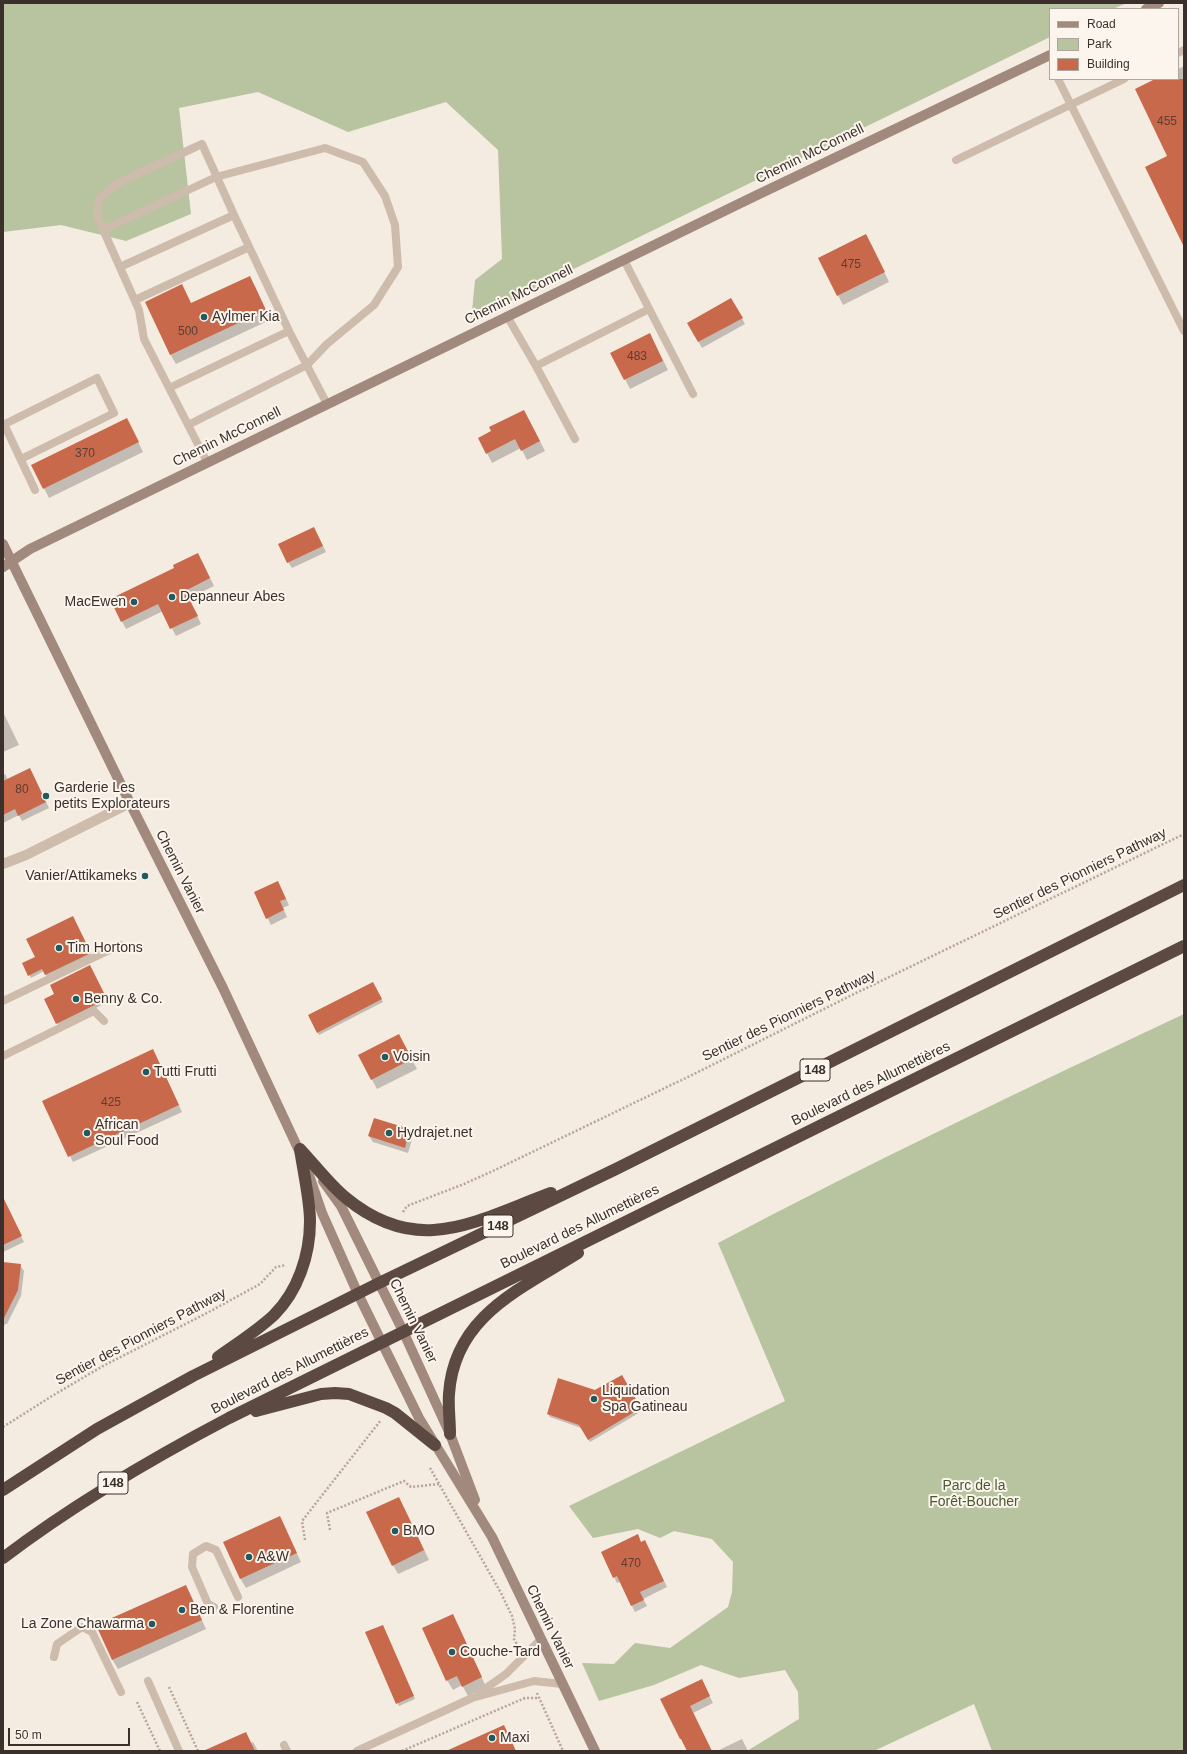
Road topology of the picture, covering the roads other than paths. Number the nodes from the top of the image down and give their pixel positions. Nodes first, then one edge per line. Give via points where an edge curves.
1 (1159, 3) edge
2 (1148, 8) edge
3 (1049, 58) edge
4 (1058, 80) edge
5 (1122, 80) edge
6 (1071, 105) junction
7 (956, 160) dead end
8 (216, 177) junction
9 (234, 215) junction
10 (103, 230) junction
11 (249, 247) junction
12 (624, 260) junction
13 (120, 267) junction
14 (135, 300) junction
15 (649, 309) junction
16 (507, 316) junction
17 (289, 331) junction
18 (1184, 332) edge
19 (307, 365) junction
20 (536, 366) junction
21 (169, 388) junction
22 (693, 394) dead end
23 (327, 404) junction
24 (3, 424) edge
25 (188, 425) junction
26 (575, 439) dead end
27 (21, 459) junction
28 (207, 462) junction
29 (35, 490) dead end
30 (3, 544) edge
31 (12, 562) junction
32 (3, 567) edge
33 (130, 803) junction
34 (3, 864) edge
35 (1184, 885) edge
36 (120, 945) dead end
37 (1184, 946) edge
38 (3, 1001) edge
39 (104, 1021) dead end
40 (3, 1056) edge
41 (300, 1149) junction
42 (616, 1169) junction
43 (634, 1218) junction
44 (379, 1283) junction
45 (358, 1294) junction
46 (403, 1332) junction
47 (382, 1342) junction
48 (193, 1376) junction
49 (229, 1418) junction
50 (450, 1434) junction
51 (435, 1445) junction
52 (3, 1490) edge
53 (481, 1516) junction
54 (3, 1558) edge
55 (238, 1597) dead end
56 (214, 1607) dead end
57 (541, 1639) junction
58 (54, 1657) dead end
59 (148, 1681) dead end
60 (562, 1684) junction
61 (121, 1692) dead end
62 (472, 1698) junction
63 (179, 1751) edge
64 (357, 1751) edge
65 (595, 1751) edge

1 - 2 main road
3 - 12 main road, Chemin McConnell
4 - 6 lane
5 - 6 lane
6 - 7 lane
6 - 18 lane
8 - 9 lane
8 - 10 lane
8 - 10 lane via 202,144 116,184 99,199 96,216
8 - 19 lane via 325,148 363,162 386,196 395,225 398,266 374,305 327,344
9 - 11 lane
9 - 13 lane
10 - 13 lane
11 - 14 lane
11 - 17 lane
12 - 15 lane
12 - 16 main road, Chemin McConnell
13 - 14 lane
14 - 21 lane via 144,339
15 - 20 lane
15 - 22 lane
16 - 20 lane
16 - 23 main road, Chemin McConnell
17 - 19 lane
17 - 21 lane
19 - 23 lane
19 - 25 lane
20 - 26 lane
21 - 25 lane
23 - 28 main road, Chemin McConnell
24 - 27 lane
24 - 27 lane via 97,378 114,412
25 - 28 lane
27 - 29 lane
28 - 31 main road, Chemin McConnell via 30,548
30 - 31 main road, Chemin Vanier
31 - 32 main road, Chemin McConnell
31 - 33 main road, Chemin Vanier
33 - 34 street
33 - 41 main road, Chemin Vanier
35 - 42 highway, 148
36 - 38 lane
37 - 43 highway, Boulevard des Allumettières / 148
39 - 40 lane via 94,1011
41 - 42 highway via 345,1197 364,1211 397,1226 423,1231 462,1225
41 - 44 main road, Chemin Vanier via 340,1206
41 - 45 main road, Chemin Vanier via 322,1213
41 - 48 highway via 310,1231 308,1250 293,1291 273,1316
42 - 44 highway, 148
43 - 46 highway, Boulevard des Allumettières / 148
43 - 50 highway via 515,1292 478,1322 466,1338 453,1373 449,1394
44 - 45 highway, 148
44 - 46 main road, Chemin Vanier
45 - 47 main road, Chemin Vanier
45 - 48 highway, 148
46 - 47 highway, Boulevard des Allumettières / 148
46 - 50 main road, Chemin Vanier
47 - 49 highway, Boulevard des Allumettières / 148
47 - 51 main road, Chemin Vanier
48 - 52 highway, 148 via 96,1429
49 - 51 highway via 321,1394 349,1394 395,1413
49 - 54 highway, Boulevard des Allumettières / 148 via 108,1486 30,1537
50 - 53 main road, Chemin Vanier
51 - 53 main road, Chemin Vanier
53 - 57 main road, Chemin Vanier
55 - 56 lane via 216,1550 206,1546 193,1554 192,1567 208,1604
57 - 60 main road, Chemin Vanier
57 - 62 lane via 506,1674
58 - 61 lane via 57,1644 82,1627 92,1632
59 - 63 lane
60 - 62 lane via 534,1681
60 - 65 main road, Chemin Vanier
62 - 64 lane

